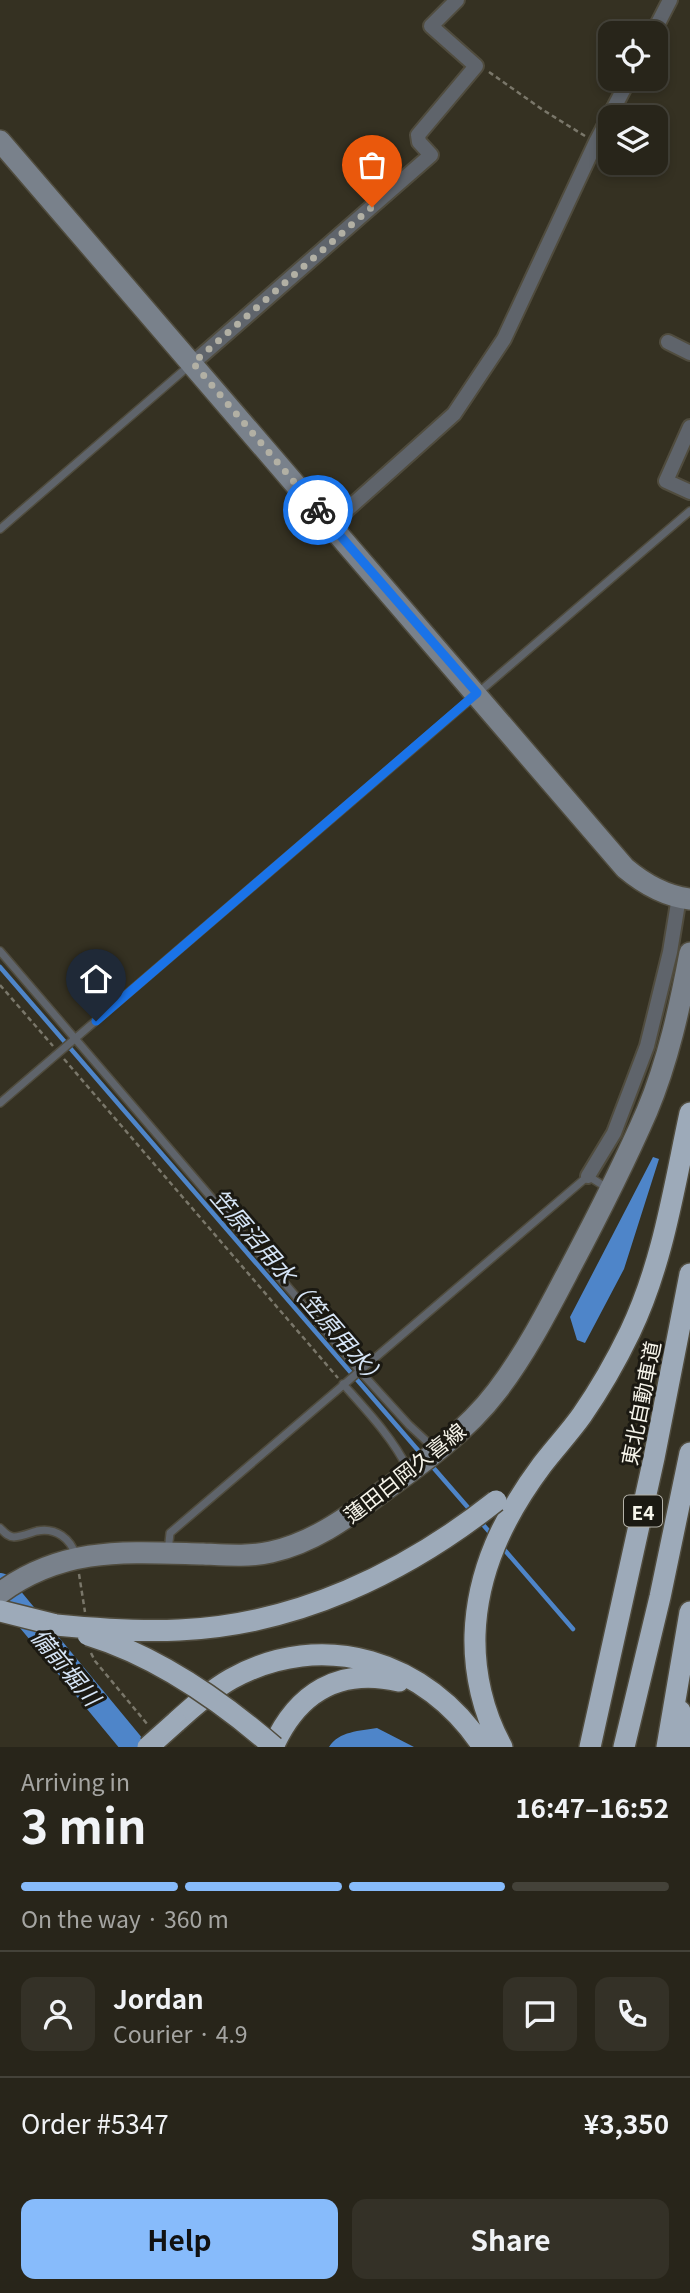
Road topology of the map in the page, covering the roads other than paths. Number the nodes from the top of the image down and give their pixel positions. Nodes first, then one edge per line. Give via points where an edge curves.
1 (457, 0) edge
2 (670, 0) edge
3 (659, 21) edge
4 (623, 91) edge
5 (0, 141) edge
6 (668, 342) dead end
7 (690, 354) edge
8 (193, 363) junction
9 (690, 427) edge
10 (690, 492) edge
11 (690, 511) edge
12 (330, 525) junction
13 (0, 528) edge
14 (477, 693) junction
15 (685, 898) edge
16 (0, 951) edge
17 (690, 953) edge
18 (75, 1039) junction
19 (0, 1103) edge
20 (690, 1112) edge
21 (588, 1176) junction
22 (610, 1190) junction
23 (690, 1274) edge
24 (359, 1370) junction
25 (343, 1384) junction
26 (436, 1451) junction
27 (690, 1453) edge
28 (409, 1471) junction
29 (502, 1508) junction
30 (0, 1528) edge
31 (168, 1553) junction
32 (76, 1557) junction
33 (0, 1593) edge
34 (0, 1611) edge
35 (690, 1612) edge
36 (56, 1625) junction
37 (690, 1637) edge
38 (680, 1671) junction
39 (444, 1703) junction
40 (690, 1720) edge
41 (148, 1747) edge
42 (274, 1747) edge
43 (483, 1747) edge
44 (502, 1747) edge
45 (590, 1747) edge
46 (624, 1747) edge
47 (667, 1747) edge
48 (686, 1747) edge

1 - 8 street via 431,26 476,66 418,135 431,155
2 - 3 street
4 - 12 street via 505,339 454,414
5 - 8 street
6 - 7 street
8 - 12 street
8 - 13 lane
9 - 10 street via 666,481
11 - 14 lane
12 - 14 street
14 - 15 street via 625,868 663,893
14 - 18 lane
15 - 21 street via 647,1046 614,1133
16 - 18 lane
17 - 22 street, 蓮田白岡久喜線 via 667,1055
18 - 19 lane
18 - 24 lane
20 - 29 highway via 657,1263 630,1333 598,1391 565,1437
21 - 22 lane
21 - 24 lane
22 - 26 street, 蓮田白岡久喜線 via 512,1369 468,1423
23 - 45 highway, 東北自動車道 / E4
24 - 25 lane
24 - 26 lane
25 - 28 lane via 374,1419
25 - 31 lane via 170,1533
26 - 28 street, 蓮田白岡久喜線
27 - 46 highway, E4
28 - 31 street, 蓮田白岡久喜線 via 309,1539 270,1552
29 - 36 highway, bridge via 399,1567 276,1615 181,1630
29 - 44 highway via 479,1593 475,1651 482,1694
30 - 32 lane via 15,1537 42,1530 58,1533 68,1538
31 - 32 street, 蓮田白岡久喜線
32 - 33 street, 蓮田白岡久喜線 via 24,1576
34 - 36 highway
35 - 38 highway
36 - 42 highway, bridge via 118,1647 175,1675
37 - 40 street via 684,1689
38 - 47 highway
38 - 48 highway
39 - 41 highway, bridge via 433,1691 371,1661 318,1654 293,1656 218,1687
39 - 42 highway via 388,1679 340,1681 300,1703
39 - 43 highway

